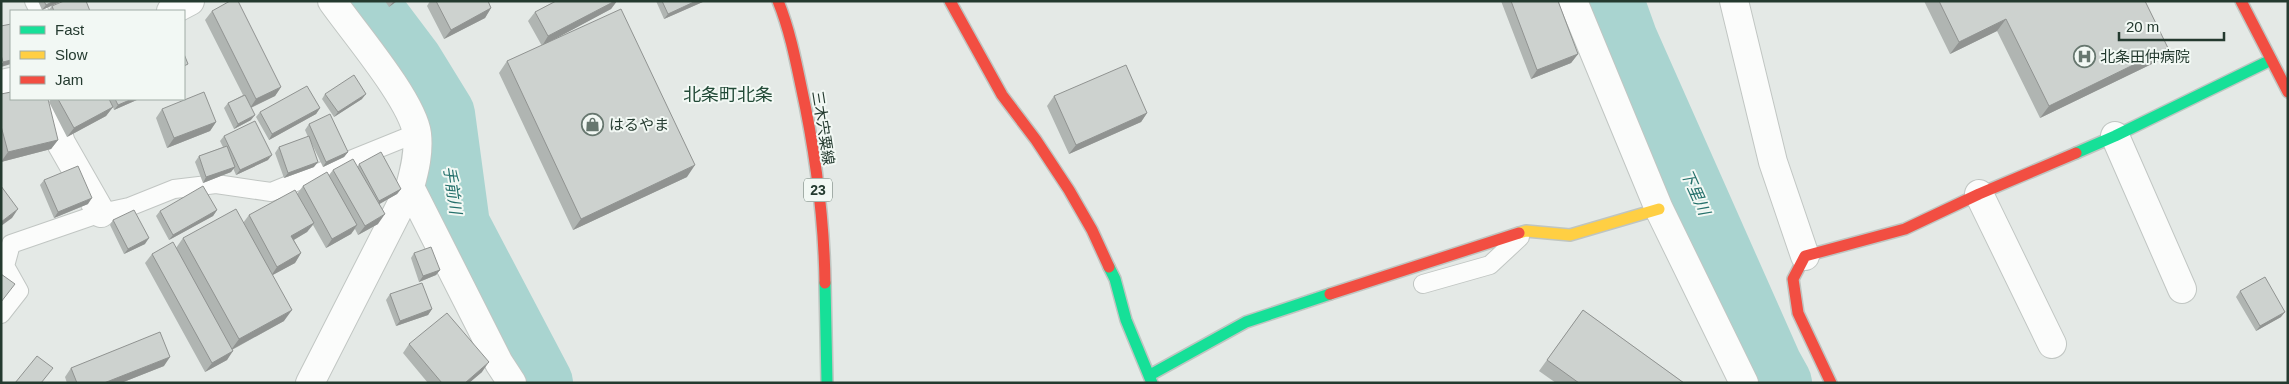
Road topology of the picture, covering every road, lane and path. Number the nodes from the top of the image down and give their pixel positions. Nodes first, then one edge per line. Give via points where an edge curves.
1 (190, 1) edge
2 (332, 1) edge
3 (778, 1) edge
4 (950, 1) edge
5 (1573, 1) edge
6 (1734, 1) edge
7 (2241, 1) edge
8 (174, 10) edge
9 (2271, 60) junction
10 (2288, 92) edge
11 (46, 100) edge
12 (417, 132) junction
13 (2115, 136) junction
14 (410, 187) junction
15 (1979, 194) junction
16 (1659, 209) junction
17 (101, 213) junction
18 (1526, 231) junction
19 (1805, 256) junction
20 (1423, 284) dead end
21 (2182, 289) dead end
22 (1, 314) edge
23 (2052, 344) dead end
24 (1151, 379) edge
25 (310, 383) edge
26 (512, 383) edge
27 (826, 383) edge
28 (1744, 383) edge
29 (1831, 383) edge

1 - 8 street
2 - 12 street via 404,100
3 - 27 street, 三木宍粟線 / 23 via 788,25 810,128 825,252
4 - 24 street via 1002,95 1042,148 1092,230 1115,279 1126,320
5 - 16 street
6 - 19 street via 1773,162
7 - 9 street
9 - 10 street
9 - 13 street
11 - 17 street via 61,143
12 - 14 street via 416,164
12 - 17 lane via 271,192 216,184 174,189 129,208
13 - 15 street
13 - 21 street
14 - 25 street
14 - 26 street
15 - 19 street via 1905,229
15 - 23 street
16 - 18 street via 1570,235
16 - 28 street
17 - 22 lane via 11,244 5,266 19,290
18 - 20 lane via 1490,265
18 - 24 street via 1471,246 1246,322
19 - 29 street via 1793,279 1798,313

